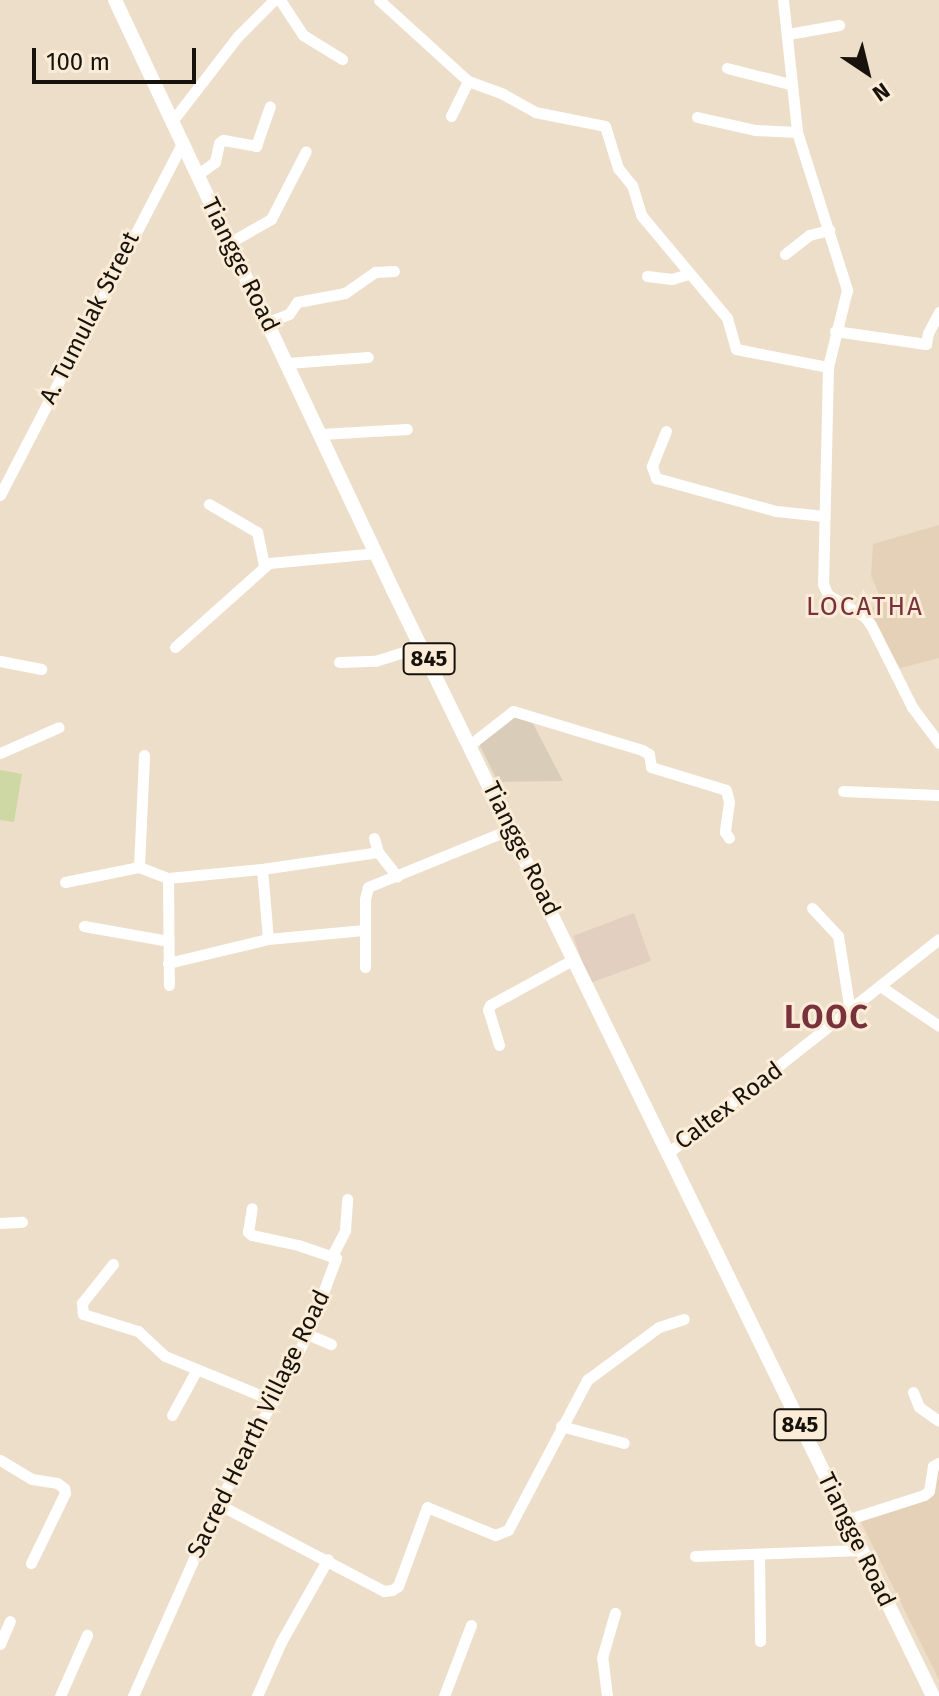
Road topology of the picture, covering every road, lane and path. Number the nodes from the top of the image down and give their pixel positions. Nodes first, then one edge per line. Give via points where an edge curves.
1 (115, 0) edge
2 (277, 0) edge
3 (379, 0) edge
4 (783, 0) edge
5 (839, 25) dead end
6 (788, 34) junction
7 (342, 59) dead end
8 (727, 68) dead end
9 (468, 81) junction
10 (790, 84) junction
11 (270, 106) dead end
12 (451, 116) dead end
13 (697, 117) dead end
14 (173, 120) junction
15 (797, 132) junction
16 (183, 142) junction
17 (306, 151) dead end
18 (197, 175) junction
19 (829, 230) junction
20 (229, 243) junction
21 (785, 254) dead end
22 (394, 271) dead end
23 (688, 274) junction
24 (647, 276) dead end
25 (939, 312) edge
26 (268, 322) junction
27 (835, 331) junction
28 (368, 357) dead end
29 (287, 363) junction
30 (828, 367) junction
31 (407, 429) dead end
32 (666, 431) dead end
33 (321, 434) junction
34 (3, 481) edge
35 (0, 495) edge
36 (209, 504) dead end
37 (824, 516) junction
38 (376, 553) junction
39 (264, 566) junction
40 (423, 646) junction
41 (175, 647) dead end
42 (0, 661) edge
43 (339, 662) dead end
44 (41, 669) dead end
45 (59, 727) dead end
46 (939, 743) edge
47 (471, 744) junction
48 (0, 753) edge
49 (144, 755) dead end
50 (843, 791) dead end
51 (939, 795) edge
52 (511, 829) junction
53 (374, 838) dead end
54 (729, 838) dead end
55 (378, 852) junction
56 (139, 867) junction
57 (262, 869) junction
58 (397, 876) junction
59 (168, 878) junction
60 (65, 882) dead end
61 (812, 908) dead end
62 (84, 926) dead end
63 (364, 930) junction
64 (268, 939) junction
65 (939, 939) edge
66 (168, 941) junction
67 (574, 959) junction
68 (168, 963) junction
69 (365, 967) dead end
70 (169, 985) dead end
71 (880, 986) junction
72 (850, 1011) junction
73 (939, 1026) edge
74 (499, 1045) dead end
75 (668, 1153) junction
76 (347, 1199) dead end
77 (252, 1208) dead end
78 (22, 1222) dead end
79 (0, 1223) edge
80 (333, 1254) junction
81 (113, 1264) dead end
82 (684, 1319) dead end
83 (307, 1334) junction
84 (331, 1344) dead end
85 (197, 1369) junction
86 (913, 1392) dead end
87 (274, 1401) junction
88 (172, 1415) dead end
89 (939, 1421) edge
90 (561, 1426) junction
91 (624, 1443) dead end
92 (0, 1460) edge
93 (939, 1463) edge
94 (218, 1504) junction
95 (846, 1520) junction
96 (861, 1550) junction
97 (759, 1554) junction
98 (695, 1556) dead end
99 (328, 1559) junction
100 (31, 1563) dead end
101 (615, 1613) dead end
102 (10, 1621) dead end
103 (471, 1625) dead end
104 (87, 1635) dead end
105 (760, 1641) dead end
106 (0, 1644) edge
107 (60, 1696) edge
108 (133, 1696) edge
109 (257, 1696) edge
110 (444, 1696) edge
111 (607, 1696) edge
112 (933, 1696) edge

1 - 14 main road, Tiangge Road / 845
2 - 7 street via 303,35
2 - 14 street via 238,36
3 - 9 street
4 - 6 street
5 - 6 street
6 - 10 street
8 - 10 street
9 - 12 street
9 - 23 street via 535,112 605,126 641,215
10 - 15 street
11 - 18 street via 256,146 223,140 215,162
13 - 15 street via 755,130
14 - 16 main road, Tiangge Road / 845
15 - 19 street
16 - 18 main road, Tiangge Road / 845
16 - 34 street, A. Tumulak Street
17 - 20 street via 271,219
18 - 20 main road, Tiangge Road / 845
19 - 21 street via 809,235
19 - 27 street via 847,290
20 - 26 main road, Tiangge Road / 845
22 - 26 street via 375,272 345,293 297,302 289,314
23 - 24 street via 672,279
23 - 30 street via 727,318 736,349
25 - 27 street via 926,344
26 - 29 main road, Tiangge Road / 845
27 - 30 street
28 - 29 street
29 - 33 main road, Tiangge Road / 845
30 - 37 street
31 - 33 street
32 - 37 street via 652,466 656,478 776,511
33 - 38 main road, Tiangge Road / 845
34 - 35 street, A. Tumulak Street
36 - 39 street via 257,532
37 - 46 street via 828,595 871,625 912,707
38 - 39 street
38 - 40 main road, Tiangge Road / 845
39 - 41 street
40 - 43 street via 375,661
40 - 47 main road, Tiangge Road / 845
42 - 44 street
45 - 48 street
47 - 52 main road, Tiangge Road / 845
47 - 54 street via 513,711 642,750 649,754 651,767 726,790
49 - 56 street
50 - 51 street
52 - 58 street
52 - 67 main road, Tiangge Road / 845
53 - 55 street
55 - 57 street
55 - 58 street
56 - 59 street
56 - 60 street
57 - 59 street
57 - 64 street
58 - 63 street via 366,890
59 - 66 street
61 - 72 street via 838,936
62 - 66 street
63 - 64 street
63 - 69 street
64 - 68 street
65 - 71 street, Caltex Road
66 - 68 street
67 - 74 street via 490,1005
67 - 75 main road, Tiangge Road / 845
68 - 70 street
71 - 72 street, Caltex Road
71 - 73 street
72 - 75 street, Caltex Road
75 - 95 main road, Tiangge Road / 845
76 - 80 street via 345,1230
77 - 80 street, Sacred Hearth Village Road via 252,1235
78 - 79 street
80 - 83 street, Sacred Hearth Village Road via 334,1264
81 - 85 street via 82,1303 83,1314 138,1331 165,1356
82 - 90 street via 659,1327 598,1370 579,1391
83 - 84 street
83 - 87 street, Sacred Hearth Village Road
85 - 87 street
85 - 88 street
86 - 89 street via 919,1407
87 - 94 street, Sacred Hearth Village Road
90 - 91 street
90 - 99 street via 502,1534 427,1507 392,1590 384,1591
92 - 100 street via 32,1479 64,1488
93 - 95 street via 933,1466 924,1495
94 - 99 street
94 - 108 street, Sacred Hearth Village Road
95 - 96 main road, Tiangge Road / 845
96 - 97 street
96 - 112 main road, Tiangge Road / 845
97 - 98 street
97 - 105 street
99 - 109 street
101 - 111 street via 602,1652
102 - 106 street
103 - 110 street
104 - 107 street

